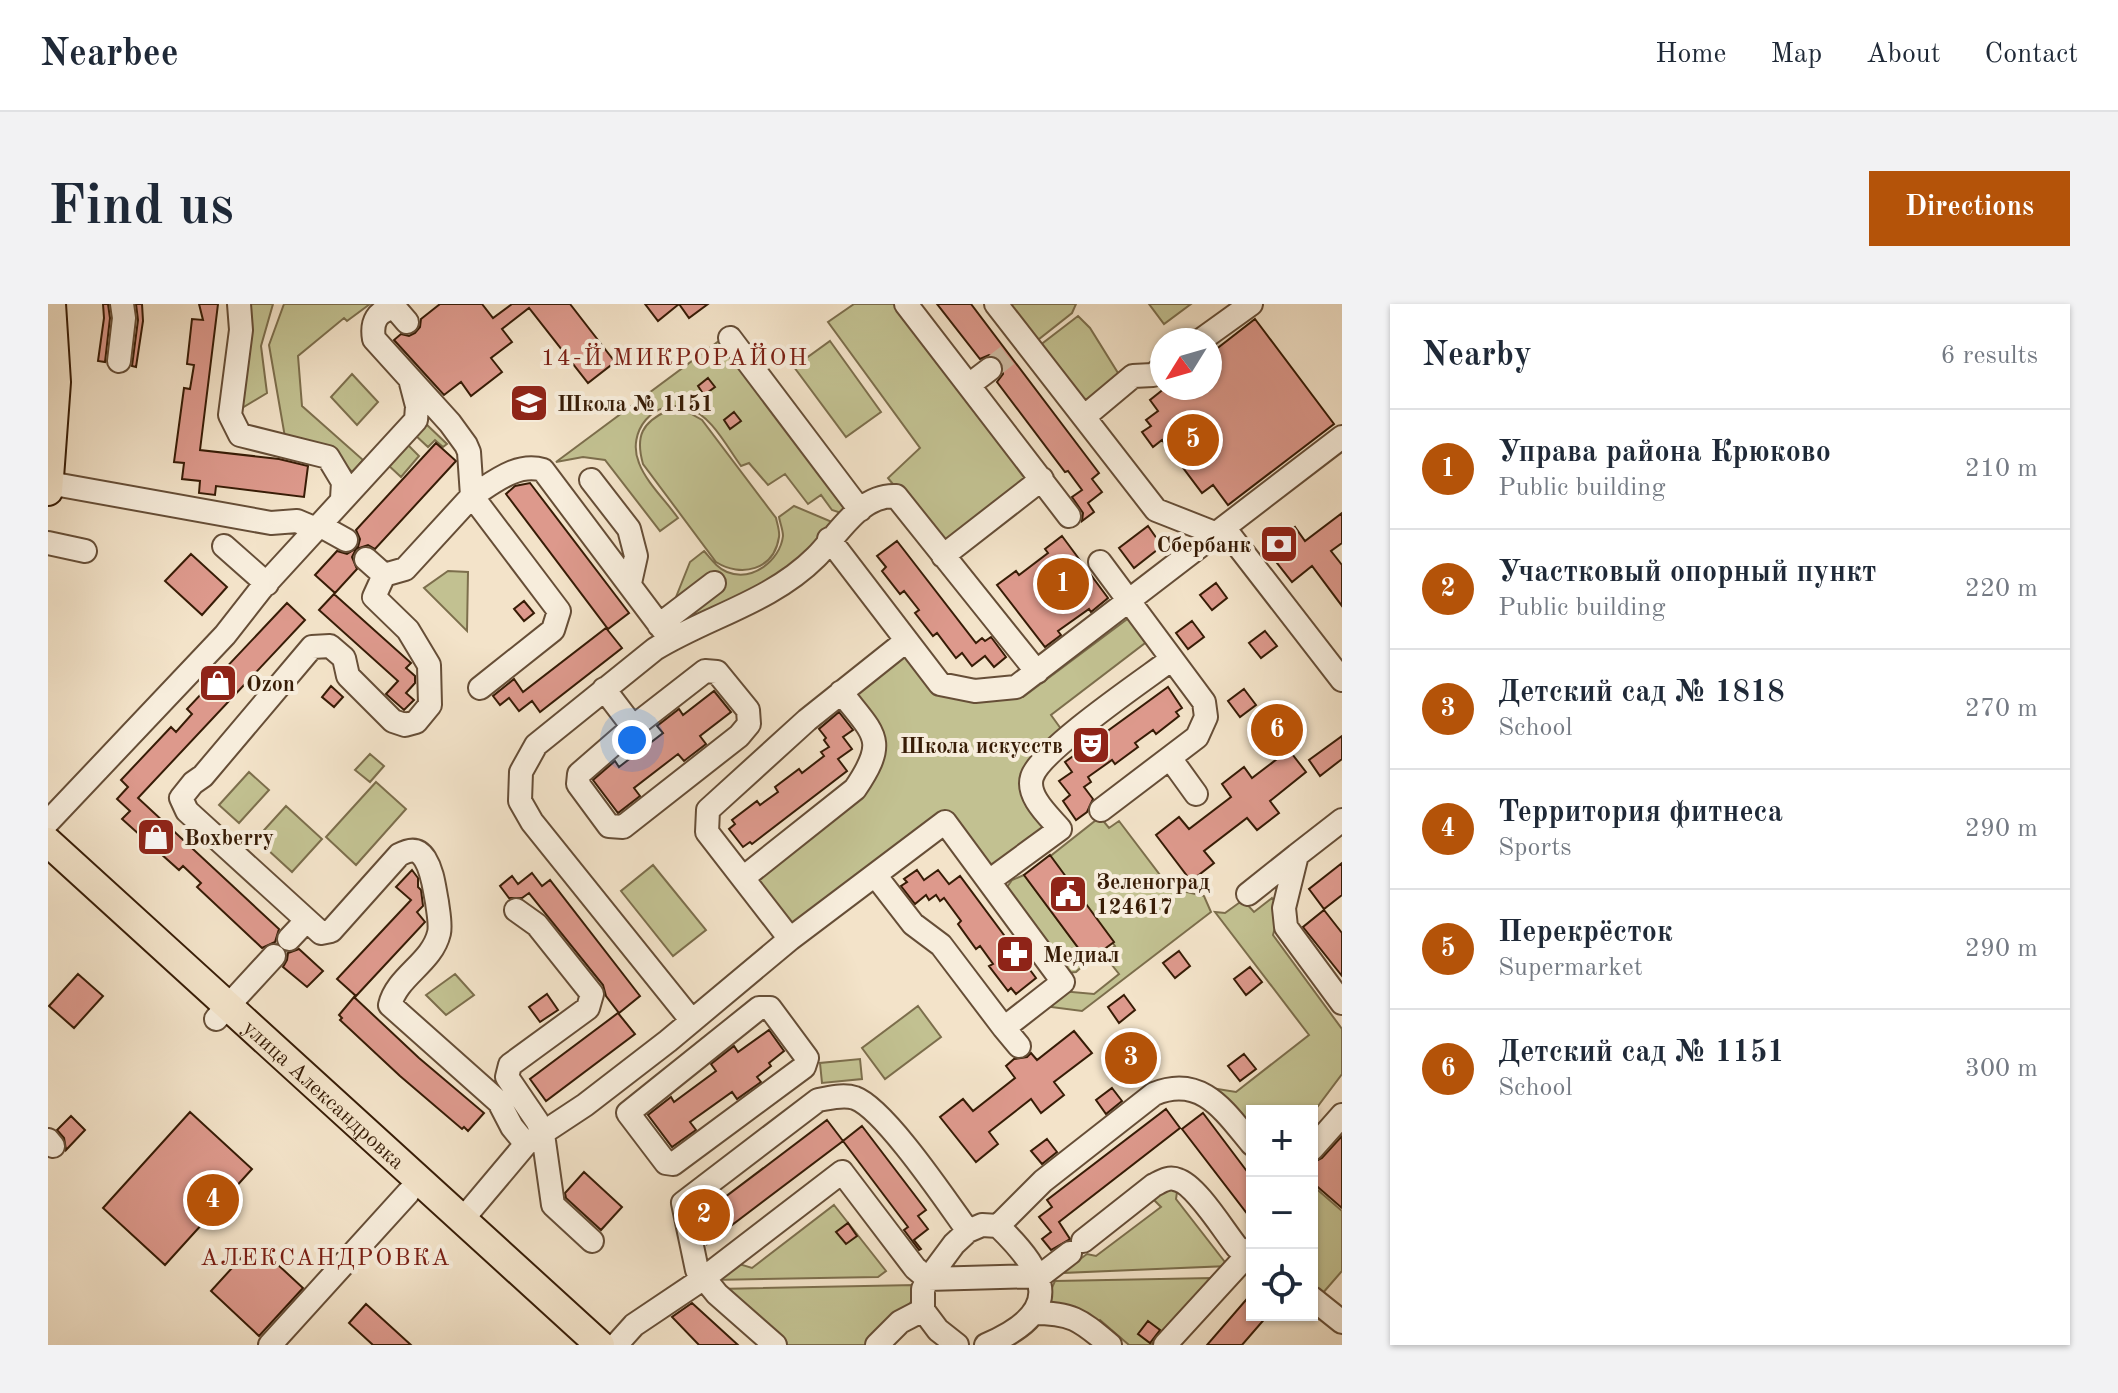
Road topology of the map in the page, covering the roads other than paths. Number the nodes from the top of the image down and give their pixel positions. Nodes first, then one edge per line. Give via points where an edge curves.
1 (51, 304) edge
2 (122, 304) edge
3 (239, 304) edge
4 (906, 304) edge
5 (996, 304) edge
6 (1251, 304) edge
7 (407, 322) dead end
8 (1218, 328) edge
9 (730, 338) dead end
10 (119, 361) dead end
11 (990, 369) tunnel mouth
12 (1150, 375) edge
13 (411, 380) junction
14 (969, 385) junction
15 (1084, 417) junction
16 (1342, 437) edge
17 (1042, 479) junction
18 (591, 480) dead end
19 (49, 483) edge
20 (48, 491) edge
21 (472, 496) junction
22 (342, 499) junction
23 (860, 510) junction
24 (1069, 516) dead end
25 (318, 527) junction
26 (1221, 532) junction
27 (829, 539) junction
28 (346, 540) dead end
29 (48, 543) edge
30 (224, 546) dead end
31 (85, 551) dead end
32 (943, 556) junction
33 (366, 559) dead end
34 (1100, 562) dead end
35 (384, 575) junction
36 (630, 583) junction
37 (714, 583) dead end
38 (267, 584) junction
39 (1128, 602) junction
40 (665, 632) junction
41 (906, 641) junction
42 (1172, 659) junction
43 (1037, 672) junction
44 (1342, 680) edge
45 (480, 688) dead end
46 (604, 689) junction
47 (841, 692) junction
48 (633, 727) junction
49 (1170, 758) junction
50 (1196, 794) dead end
51 (1101, 810) dead end
52 (1342, 820) edge
53 (48, 822) edge
54 (48, 842) edge
55 (1297, 855) junction
56 (48, 867) edge
57 (875, 875) junction
58 (743, 878) junction
59 (989, 881) junction
60 (1248, 894) dead end
61 (516, 910) dead end
62 (306, 921) junction
63 (790, 939) junction
64 (1342, 1003) edge
65 (222, 1013) junction
66 (692, 1021) junction
67 (1004, 1028) junction
68 (668, 1041) junction
69 (1019, 1046) dead end
70 (687, 1065) junction
71 (1342, 1115) edge
72 (1246, 1137) edge
73 (535, 1139) junction
74 (1318, 1142) edge
75 (408, 1193) junction
76 (462, 1220) junction
77 (998, 1226) junction
78 (968, 1231) junction
79 (592, 1241) dead end
80 (1246, 1251) edge
81 (1246, 1257) edge
82 (1040, 1276) junction
83 (704, 1278) junction
84 (928, 1279) junction
85 (1318, 1303) edge
86 (923, 1310) junction
87 (1033, 1313) junction
88 (1342, 1322) edge
89 (997, 1343) edge
90 (270, 1345) edge
91 (574, 1345) edge
92 (600, 1345) edge
93 (616, 1345) edge
94 (775, 1345) edge
95 (877, 1345) edge
96 (957, 1345) edge
97 (1110, 1345) edge
98 (1165, 1345) edge

1 - 19 main road via 56,382
2 - 10 lane
3 - 22 lane via 241,330 230,415 240,435 328,457 343,482
4 - 14 lane
5 - 15 lane via 1017,348
6 - 8 lane
7 - 13 lane via 395,308 387,309 372,327 374,339
9 - 23 lane
11 - 14 lane
12 - 15 lane via 1133,376
13 - 21 lane via 466,445
13 - 22 lane via 416,420
14 - 17 lane
15 - 26 lane via 1156,510
16 - 26 lane
17 - 24 lane
17 - 32 lane
18 - 36 lane via 629,529 636,556
19 - 20 main road
19 - 25 lane
21 - 35 lane via 405,569
21 - 36 lane via 509,474 531,466 543,470
21 - 45 lane via 559,611 553,630
22 - 25 lane
23 - 27 lane
23 - 32 lane via 881,495 896,496
25 - 28 lane
25 - 38 lane
26 - 39 lane
26 - 44 lane
27 - 40 lane via 816,557 773,589 721,618
27 - 41 lane
29 - 31 lane
30 - 38 lane
32 - 43 lane
33 - 35 lane
34 - 39 lane
35 - 62 lane via 374,597 408,630 429,665 430,705 416,722 393,721 348,676 344,658 330,646 312,647 181,798 187,811
36 - 40 lane
37 - 40 lane
38 - 53 lane
39 - 42 lane
39 - 43 lane
40 - 46 lane
41 - 43 lane via 949,688 1016,687
41 - 47 lane
42 - 49 lane via 1204,702 1206,717 1197,737
42 - 59 lane via 1050,751 1032,777 1032,794 1060,829
46 - 48 lane
46 - 66 lane via 536,745 521,772 520,801
47 - 58 lane via 874,736 867,771 855,789
47 - 58 lane via 708,810 707,832
48 - 48 lane via 705,671 717,672 748,710 749,724 739,736 623,827 609,826 578,784 579,774
49 - 50 lane
49 - 51 lane
52 - 55 lane
54 - 65 main road, улица Александровка
55 - 60 lane
55 - 64 lane via 1284,908 1286,927
56 - 65 main road, улица Александровка
57 - 59 lane via 945,822
57 - 63 lane
57 - 67 lane via 913,924 941,945
58 - 63 lane
59 - 67 lane via 1063,982
61 - 73 lane via 537,925 592,994 588,1008 510,1065 507,1077 537,1121
62 - 65 lane
62 - 73 lane via 321,933 331,931 399,855 408,849 418,851 433,878 439,933 394,990 390,1005 499,1102 512,1127
63 - 66 lane
65 - 75 main road, улица Александровка
65 - 76 main road, улица Александровка
66 - 68 lane
67 - 69 lane
68 - 70 lane
68 - 73 lane
70 - 70 lane via 759,1008 770,1008 807,1058 804,1067 673,1164 666,1163 628,1113
71 - 74 lane
72 - 77 lane via 1206,1094 1167,1089 1043,1181
73 - 76 lane
73 - 79 lane via 553,1205
75 - 90 lane
75 - 91 main road, улица Александровка
76 - 92 main road, улица Александровка
77 - 78 lane
77 - 82 lane
78 - 83 lane via 867,1104 841,1096 818,1100 683,1203 697,1270
78 - 84 lane
80 - 82 lane via 1237,1247 1181,1180 1165,1179
81 - 98 lane
82 - 84 lane
82 - 87 lane via 1042,1288
83 - 84 lane via 842,1172
83 - 93 lane via 634,1325
83 - 94 lane
84 - 86 lane
85 - 88 lane
86 - 95 lane via 900,1322
86 - 96 lane
87 - 89 lane
87 - 97 lane via 1068,1315

